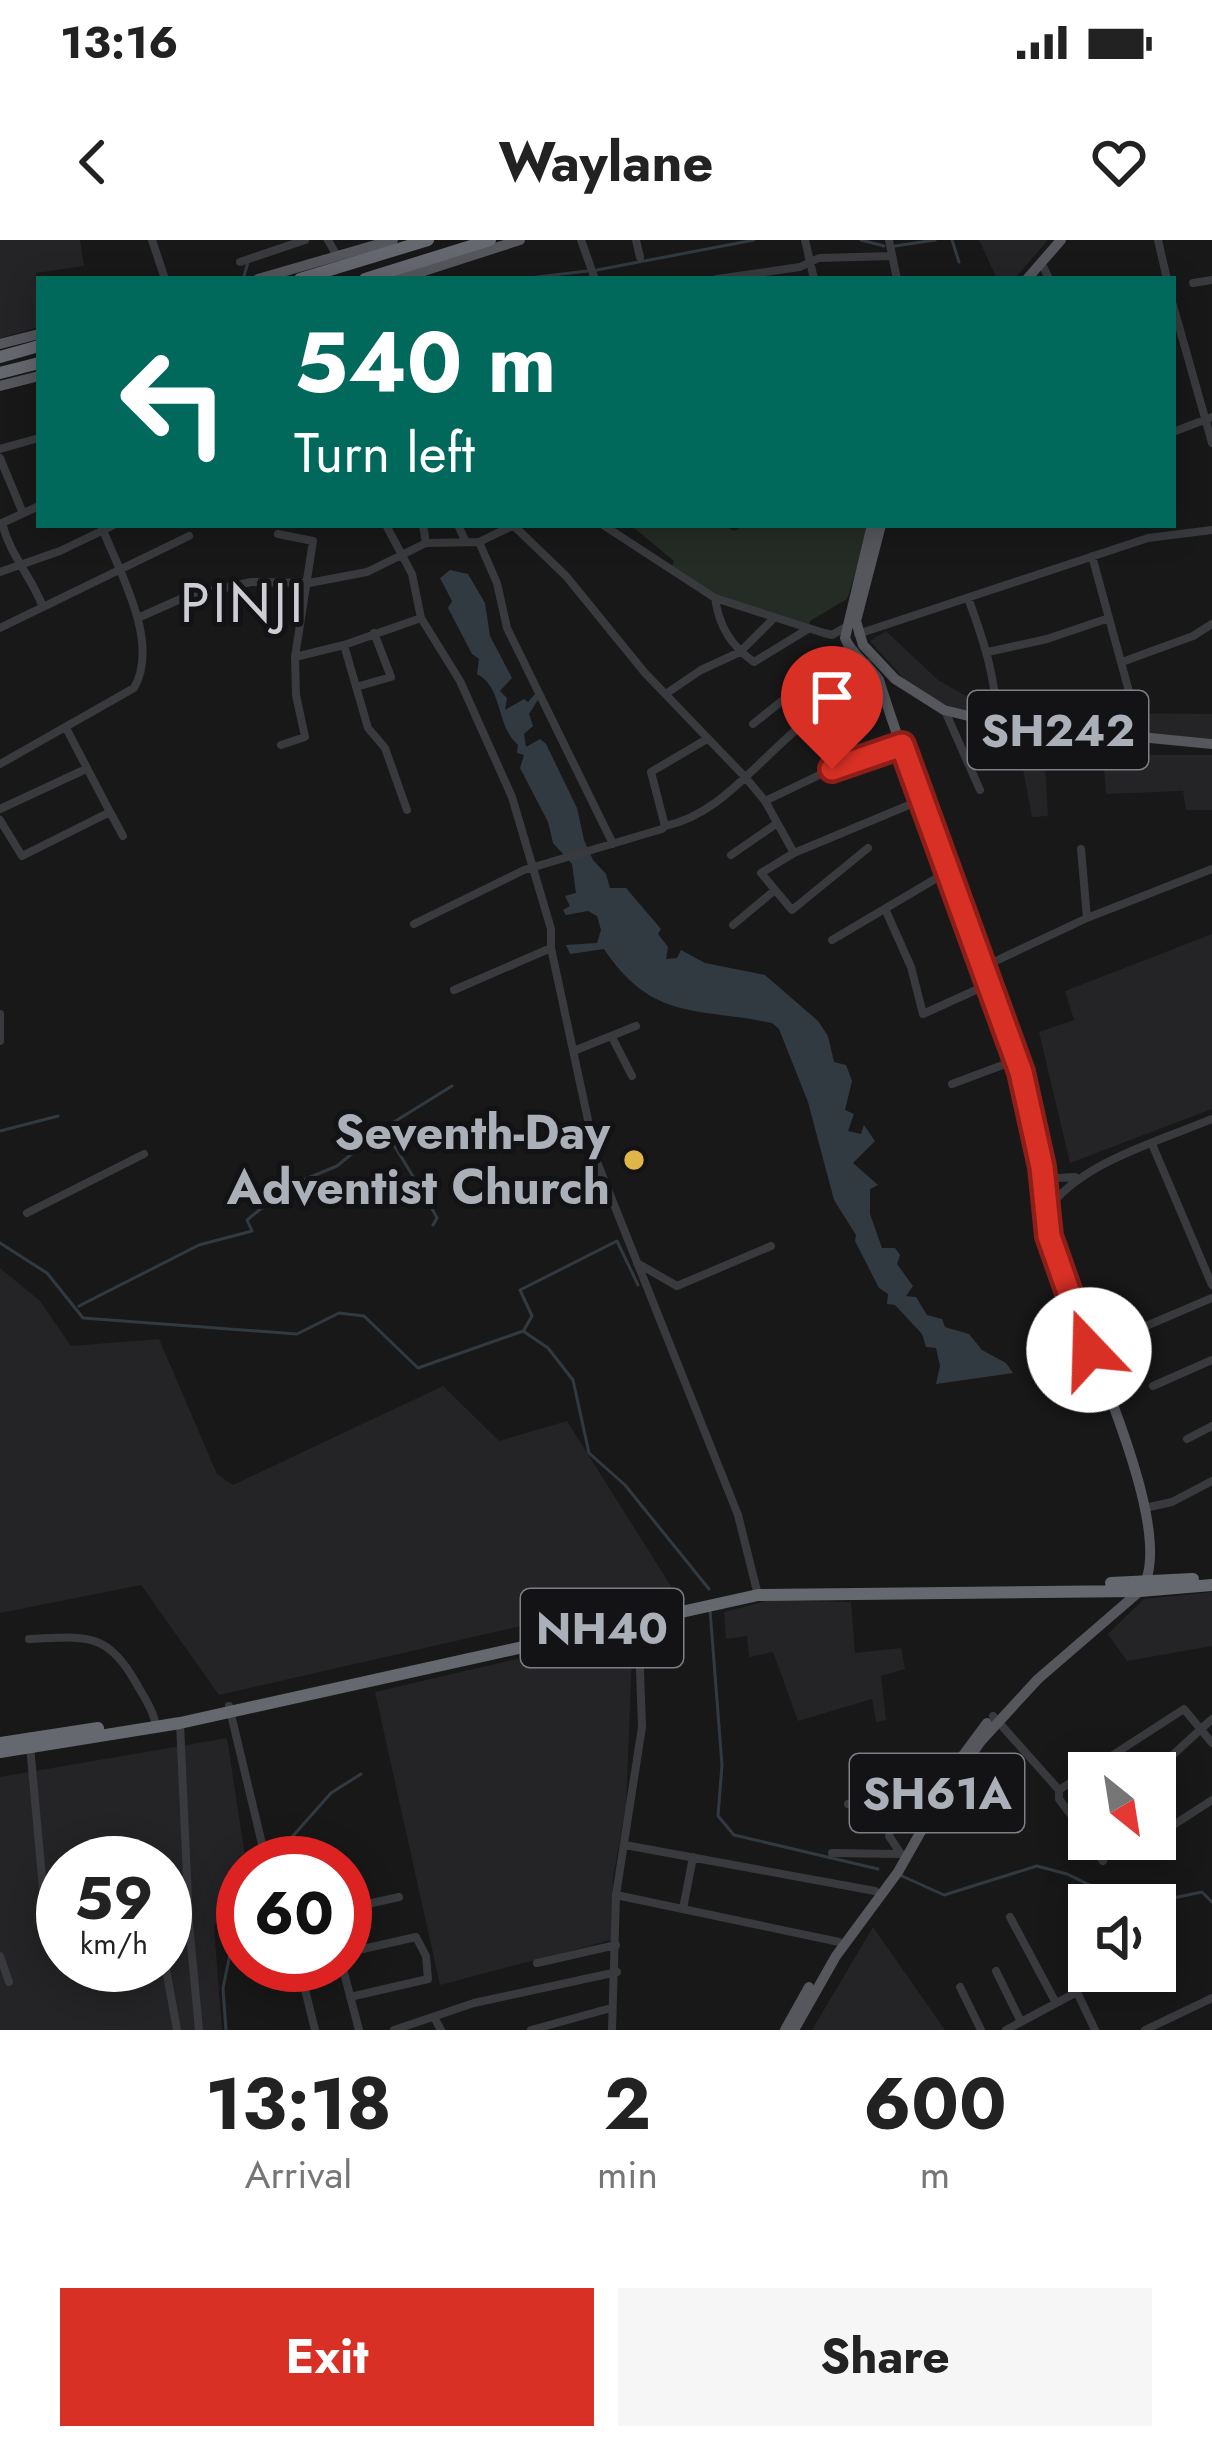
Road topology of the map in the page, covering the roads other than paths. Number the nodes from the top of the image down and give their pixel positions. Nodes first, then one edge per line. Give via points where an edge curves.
1 (152, 240) edge
2 (305, 240) edge
3 (328, 240) edge
4 (393, 240) edge
5 (428, 240) edge
6 (490, 240) edge
7 (520, 240) edge
8 (580, 240) edge
9 (636, 240) edge
10 (805, 240) edge
11 (889, 240) edge
12 (1057, 240) edge
13 (1175, 240) edge
14 (1159, 242) edge
15 (338, 256) junction
16 (891, 256) junction
17 (640, 257) dead end
18 (240, 262) dead end
19 (811, 262) junction
20 (1044, 268) dead end
21 (164, 276) edge
22 (268, 276) edge
23 (310, 276) edge
24 (375, 276) edge
25 (408, 276) edge
26 (594, 276) edge
27 (734, 276) edge
28 (813, 276) edge
29 (896, 276) edge
30 (1027, 276) edge
31 (1048, 276) edge
32 (1166, 276) edge
33 (1212, 280) edge
34 (1193, 283) dead end
35 (1176, 315) edge
36 (36, 335) edge
37 (0, 344) edge
38 (36, 347) edge
39 (0, 357) edge
40 (36, 364) edge
41 (0, 373) edge
42 (36, 377) edge
43 (0, 386) edge
44 (1208, 418) edge
45 (1176, 431) edge
46 (36, 440) edge
47 (1212, 443) edge
48 (0, 448) edge
49 (0, 458) edge
50 (36, 507) edge
51 (22, 511) junction
52 (102, 528) edge
53 (387, 528) edge
54 (423, 528) edge
55 (459, 528) edge
56 (507, 528) edge
57 (516, 528) edge
58 (608, 528) edge
59 (875, 528) edge
60 (875, 528) edge
61 (1212, 530) edge
62 (278, 534) dead end
63 (189, 536) dead end
64 (465, 540) junction
65 (478, 542) junction
66 (426, 544) junction
67 (401, 556) junction
68 (1091, 556) junction
69 (22, 566) junction
70 (0, 572) edge
71 (119, 572) junction
72 (309, 583) junction
73 (715, 598) junction
74 (968, 598) junction
75 (43, 607) junction
76 (140, 617) junction
77 (421, 618) junction
78 (1109, 618) junction
79 (773, 619) junction
80 (1212, 624) edge
81 (0, 628) edge
82 (844, 628) junction
83 (809, 629) junction
84 (374, 633) junction
85 (857, 634) junction
86 (344, 645) junction
87 (849, 647) junction
88 (740, 652) junction
89 (988, 652) junction
90 (296, 657) junction
91 (868, 662) junction
92 (1122, 662) junction
93 (356, 687) junction
94 (910, 690) junction
95 (667, 693) junction
96 (887, 705) junction
97 (824, 708) junction
98 (944, 710) junction
99 (997, 723) junction
100 (753, 724) dead end
101 (66, 728) junction
102 (707, 739) junction
103 (1142, 739) junction
104 (1212, 744) edge
105 (280, 745) dead end
106 (902, 745) junction
107 (860, 758) junction
108 (0, 764) edge
109 (86, 769) junction
110 (746, 778) junction
111 (980, 790) dead end
112 (923, 800) junction
113 (765, 801) junction
114 (0, 809) edge
115 (407, 810) dead end
116 (110, 812) junction
117 (0, 820) edge
118 (776, 824) junction
119 (665, 826) junction
120 (123, 836) dead end
121 (614, 844) junction
122 (868, 848) dead end
123 (1081, 849) dead end
124 (794, 853) junction
125 (731, 855) dead end
126 (533, 869) junction
127 (1212, 869) edge
128 (949, 871) junction
129 (775, 890) junction
130 (886, 911) junction
131 (1087, 918) junction
132 (414, 924) dead end
133 (733, 925) dead end
134 (832, 940) dead end
135 (551, 948) junction
136 (983, 967) junction
137 (989, 984) junction
138 (454, 990) dead end
139 (0, 1014) edge
140 (637, 1026) dead end
141 (612, 1036) junction
142 (0, 1041) edge
143 (576, 1050) junction
144 (1016, 1060) junction
145 (632, 1076) dead end
146 (952, 1084) dead end
147 (1212, 1119) edge
148 (1152, 1144) junction
149 (144, 1154) dead end
150 (1042, 1167) junction
151 (1083, 1176) junction
152 (27, 1213) dead end
153 (1045, 1214) junction
154 (771, 1246) dead end
155 (636, 1263) junction
156 (1212, 1285) edge
157 (1212, 1298) edge
158 (1089, 1350) junction
159 (1212, 1360) edge
160 (1153, 1385) dead end
161 (1212, 1426) edge
162 (1186, 1439) dead end
163 (1212, 1481) edge
164 (1145, 1508) junction
165 (1212, 1582) edge
166 (1138, 1586) junction
167 (757, 1591) junction
168 (638, 1617) junction
169 (29, 1639) dead end
170 (229, 1709) junction
171 (995, 1719) junction
172 (1212, 1719) edge
173 (156, 1723) junction
174 (180, 1723) junction
175 (1201, 1726) junction
176 (1212, 1742) edge
177 (30, 1743) junction
178 (0, 1748) edge
179 (1123, 1752) edge
180 (1174, 1752) edge
181 (909, 1766) dead end
182 (1068, 1785) edge
183 (1059, 1790) junction
184 (1212, 1800) edge
185 (899, 1802) junction
186 (848, 1804) dead end
187 (1068, 1811) edge
188 (1176, 1822) edge
189 (38, 1836) edge
190 (260, 1836) edge
191 (625, 1845) junction
192 (832, 1853) dead end
193 (901, 1854) junction
194 (693, 1857) junction
195 (890, 1876) junction
196 (875, 1891) junction
197 (616, 1895) junction
198 (399, 1897) dead end
199 (372, 1903) edge
200 (683, 1909) junction
201 (1010, 1917) dead end
202 (839, 1942) junction
203 (616, 1945) junction
204 (372, 1947) edge
205 (0, 1956) edge
206 (537, 1963) dead end
207 (996, 1971) dead end
208 (616, 1972) junction
209 (9, 1982) dead end
210 (960, 1987) dead end
211 (170, 1992) edge
212 (306, 1992) edge
213 (349, 1992) edge
214 (372, 1992) edge
215 (372, 1992) edge
216 (350, 1997) junction
217 (1212, 1998) edge
218 (1056, 2003) junction
219 (611, 2008) junction
220 (436, 2019) junction
221 (1021, 2022) junction
222 (613, 2026) edge
223 (794, 2027) edge
224 (177, 2030) edge
225 (200, 2030) edge
226 (315, 2030) edge
227 (359, 2030) edge
228 (394, 2030) edge
229 (441, 2030) edge
230 (531, 2030) edge
231 (623, 2030) edge
232 (981, 2030) edge
233 (1006, 2030) edge
234 (1095, 2030) edge
235 (1145, 2030) edge

1 - 21 street
2 - 18 street
3 - 15 street
4 - 15 main road
5 - 23 highway
6 - 24 highway
7 - 25 main road
8 - 26 street
9 - 17 street
10 - 19 street
11 - 16 street
12 - 30 main road
13 - 14 street
14 - 32 street
15 - 22 main road
16 - 19 street
16 - 29 street
19 - 27 street
19 - 28 street
20 - 31 street
33 - 34 street
35 - 44 street
36 - 37 main road
38 - 39 highway
40 - 41 highway
42 - 43 main road
44 - 45 street
44 - 47 street
46 - 48 street
49 - 51 street
50 - 51 street
51 - 69 street via 2,525
52 - 69 street
52 - 71 street
53 - 67 street
54 - 66 street
55 - 64 street
56 - 65 street
57 - 95 street
58 - 73 street
59 - 82 main road
60 - 85 main road
61 - 68 street
62 - 72 street via 313,541
63 - 71 street
64 - 65 street
64 - 66 street
65 - 121 street via 507,628
66 - 67 street
67 - 72 street via 368,572
67 - 77 street
68 - 74 street
68 - 78 street
69 - 70 street
69 - 75 street
71 - 75 street
71 - 76 street
72 - 76 street via 251,582
72 - 90 street
73 - 79 street
73 - 88 street via 718,619
74 - 85 street
74 - 89 street
75 - 81 street
76 - 101 street via 134,688
77 - 84 street
77 - 126 street via 460,681 512,797
78 - 89 street
78 - 92 street
79 - 83 street
79 - 88 street
80 - 92 street
82 - 83 street
82 - 87 main road
83 - 88 street via 754,662
84 - 86 street
84 - 93 street via 391,677
85 - 94 main road
86 - 90 street
86 - 93 street
87 - 91 main road
87 - 100 street
88 - 95 street
89 - 99 street
90 - 105 street via 305,737
91 - 96 main road
91 - 97 street
92 - 103 street
93 - 115 street
94 - 96 main road
94 - 98 main road, SH242
95 - 102 street
96 - 106 main road
97 - 107 street
97 - 110 street
98 - 99 main road, SH242
98 - 111 street
99 - 103 main road, SH242
101 - 108 street
101 - 109 street
102 - 110 street
102 - 119 street via 651,772
103 - 104 main road, SH242
106 - 107 street
106 - 112 main road
107 - 113 street
109 - 114 street
109 - 116 street
110 - 113 street
110 - 119 street via 704,810
112 - 124 street
112 - 128 main road
113 - 118 street
116 - 117 street via 22,856
116 - 120 street
118 - 124 street
118 - 125 street
119 - 121 street
121 - 126 street
122 - 129 street via 792,910
123 - 131 street
124 - 129 street via 761,873
126 - 132 street
126 - 135 street
127 - 131 street
128 - 130 street
128 - 136 main road
129 - 133 street
130 - 134 street
130 - 137 street via 923,1014
131 - 136 street
135 - 138 street
135 - 143 street
136 - 137 main road
137 - 144 main road
139 - 142 street
140 - 141 street
141 - 143 street
141 - 145 street
143 - 155 street via 597,1162
144 - 146 street
144 - 150 main road
147 - 148 street
148 - 151 street
148 - 156 street
149 - 152 street
150 - 151 street via 1057,1178
150 - 153 main road
151 - 153 street
153 - 158 main road
154 - 155 street via 677,1286
155 - 167 street via 738,1515
157 - 158 street
158 - 164 main road via 1134,1457
159 - 160 street
161 - 162 street
163 - 164 street
164 - 166 main road via 1151,1556
165 - 166 highway, NH40
166 - 167 highway, NH40
166 - 171 main road
167 - 168 highway, NH40
168 - 170 highway, NH40
168 - 191 street via 642,1727
169 - 173 street via 79,1637 110,1646
170 - 173 highway, NH40
170 - 174 highway, NH40
170 - 190 street
171 - 183 street
171 - 193 main road, SH61A
171 - 195 main road
172 - 175 street
173 - 174 highway, NH40
173 - 177 highway, NH40
174 - 225 street
175 - 176 street
175 - 179 street via 1184,1709
175 - 180 street
177 - 178 highway, NH40
177 - 189 street
181 - 185 street
182 - 183 street
183 - 187 street
184 - 188 street
185 - 186 street
185 - 193 street via 889,1836
191 - 194 street
191 - 197 street
192 - 193 street
193 - 195 main road, SH61A
194 - 196 street
194 - 200 street
195 - 196 main road, SH61A
195 - 223 main road
196 - 202 main road, SH61A
197 - 200 street
197 - 203 street
198 - 199 street
200 - 202 street
201 - 218 street
202 - 223 main road, SH61A
203 - 206 street
203 - 208 street
204 - 214 street via 416,1937 428,1979
205 - 209 street
207 - 221 street
208 - 219 street
208 - 220 street
210 - 232 street
211 - 224 street
212 - 226 street
213 - 216 street
215 - 216 street
216 - 227 street
217 - 235 street
218 - 221 street
218 - 234 street via 1077,1992
219 - 222 street
219 - 230 street
220 - 228 street
220 - 229 street
221 - 233 street
222 - 231 street

